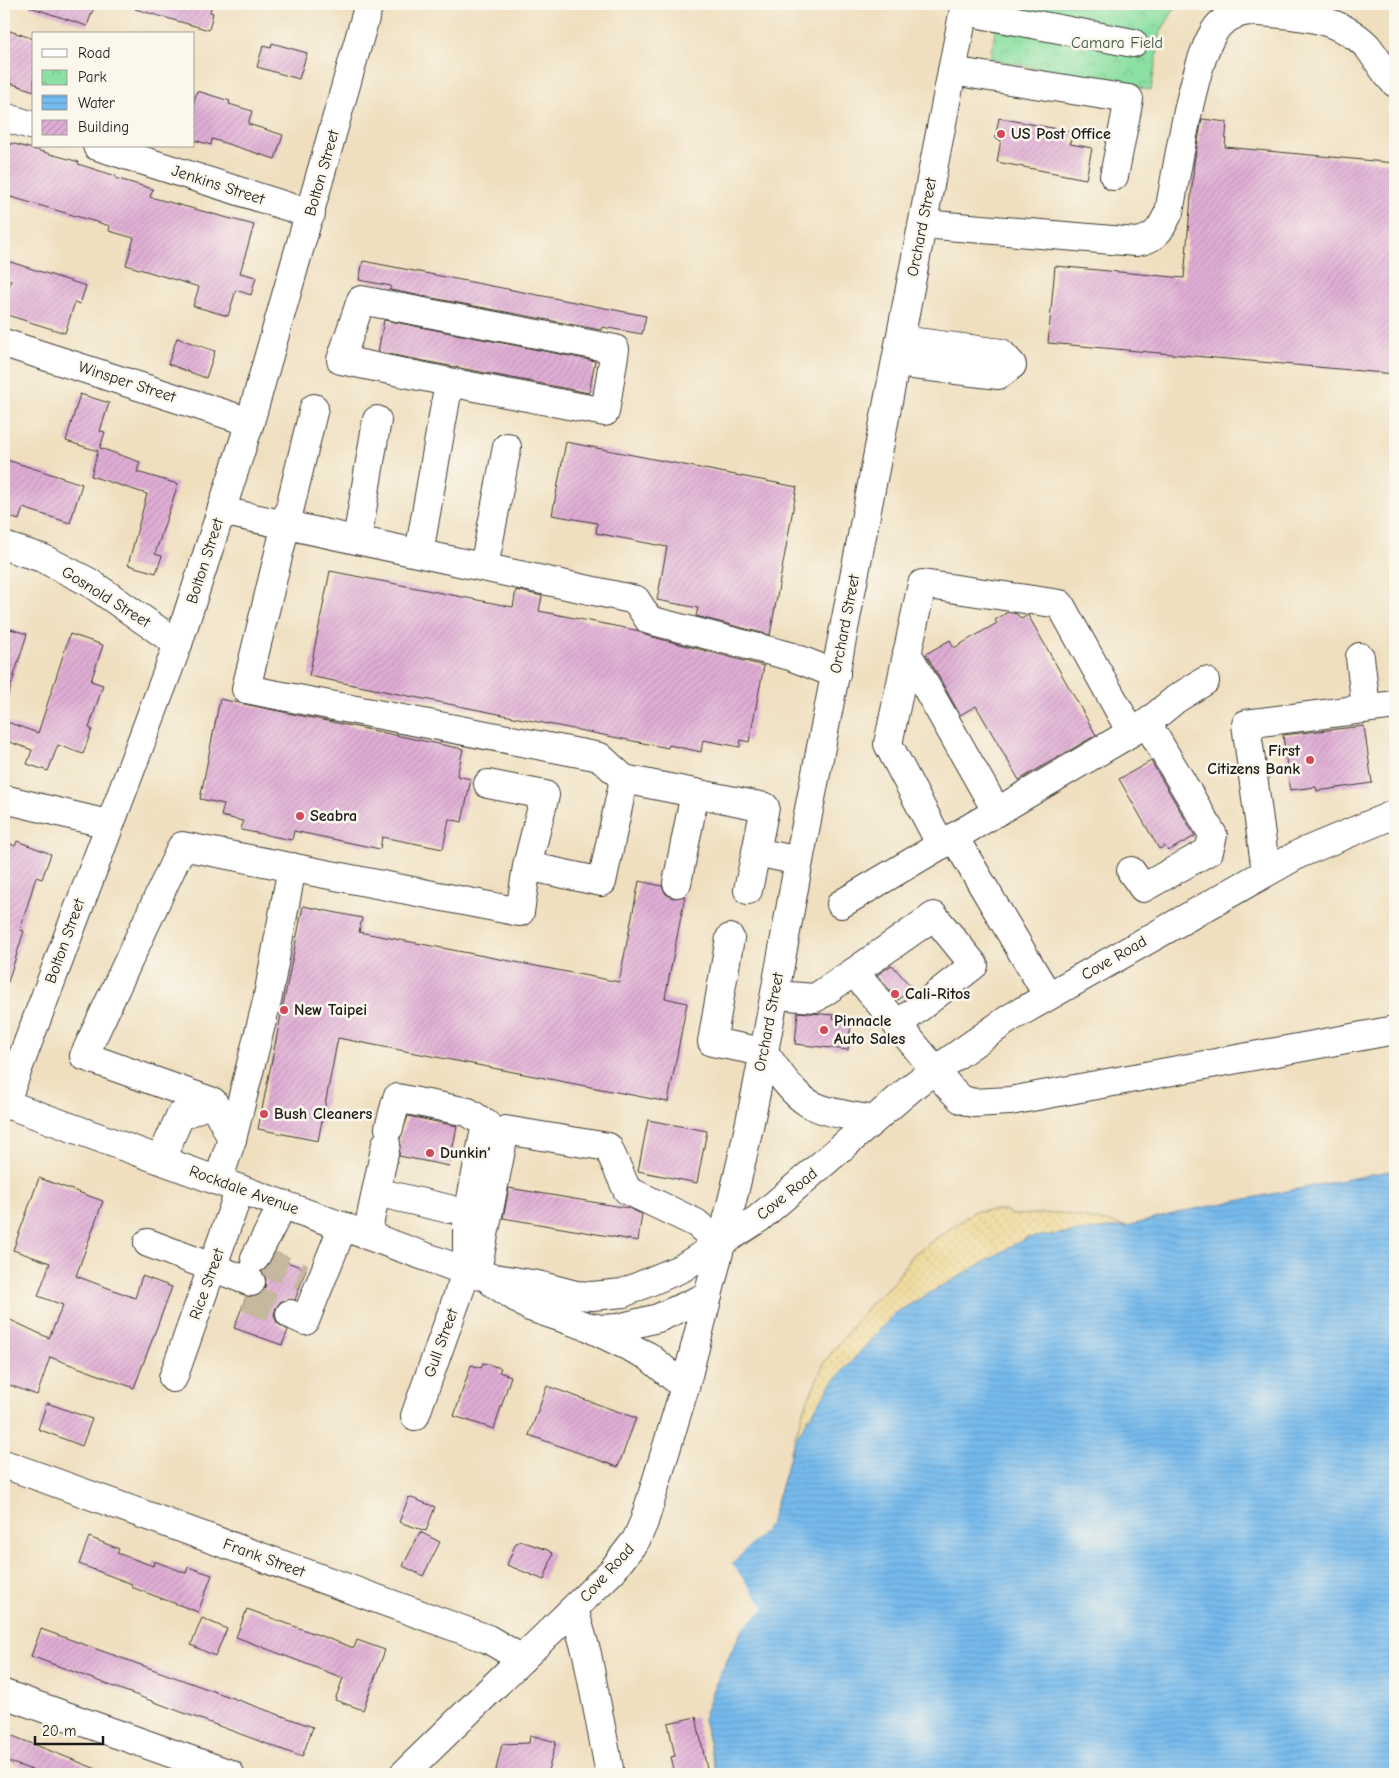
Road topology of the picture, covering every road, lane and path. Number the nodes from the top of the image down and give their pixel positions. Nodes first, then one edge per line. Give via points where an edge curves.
1 (367, 4) edge
2 (964, 7) edge
3 (1132, 43) dead end
4 (952, 71) junction
5 (1395, 83) edge
6 (4, 116) edge
7 (32, 125) edge
8 (104, 148) edge
9 (1114, 176) dead end
10 (311, 214) junction
11 (923, 224) junction
12 (4, 343) edge
13 (449, 382) junction
14 (314, 408) dead end
15 (377, 420) dead end
16 (250, 422) junction
17 (507, 447) dead end
18 (221, 511) junction
19 (286, 525) junction
20 (357, 540) junction
21 (4, 546) edge
22 (419, 554) junction
23 (484, 567) junction
24 (178, 644) junction
25 (907, 652) junction
26 (1360, 657) dead end
27 (836, 674) junction
28 (1205, 681) dead end
29 (1387, 709) edge
30 (1139, 728) junction
31 (624, 779) junction
32 (488, 784) dead end
33 (695, 793) junction
34 (4, 799) edge
35 (996, 812) junction
36 (1395, 814) edge
37 (108, 824) junction
38 (948, 841) junction
39 (756, 852) junction
40 (799, 861) junction
41 (527, 866) junction
42 (292, 868) junction
43 (1131, 871) dead end
44 (1266, 872) junction
45 (677, 883) dead end
46 (748, 890) dead end
47 (841, 904) dead end
48 (730, 938) dead end
49 (854, 972) junction
50 (775, 995) junction
51 (1048, 996) junction
52 (897, 1025) junction
53 (1395, 1030) edge
54 (764, 1052) junction
55 (935, 1069) junction
56 (212, 1102) junction
57 (4, 1104) edge
58 (874, 1120) junction
59 (232, 1139) junction
60 (161, 1159) junction
61 (229, 1185) junction
62 (376, 1192) junction
63 (283, 1204) junction
64 (449, 1209) dead end
65 (355, 1231) junction
66 (148, 1243) dead end
67 (721, 1244) junction
68 (213, 1264) junction
69 (253, 1274) junction
70 (476, 1274) junction
71 (304, 1295) dead end
72 (708, 1296) junction
73 (586, 1326) junction
74 (173, 1378) dead end
75 (685, 1387) junction
76 (415, 1416) dead end
77 (4, 1464) edge
78 (574, 1609) junction
79 (522, 1659) junction
80 (4, 1694) edge
81 (230, 1774) edge
82 (404, 1774) edge
83 (610, 1774) edge

1 - 10 street, Bolton Street
2 - 3 street
2 - 4 street, Orchard Street
4 - 9 street via 1129,99
4 - 11 street, Orchard Street
5 - 11 street via 1366,45 1348,31 1320,19 1248,11 1239,13 1219,25 1200,63 1169,212 1162,228 1151,239 1136,242
6 - 7 street
8 - 10 street, Jenkins Street
10 - 16 street, Bolton Street
11 - 27 street, Orchard Street
12 - 16 street, Winsper Street
13 - 13 street via 341,360 361,300 615,349 605,412
13 - 22 street
14 - 19 street
15 - 20 street
16 - 18 street, Bolton Street
17 - 23 street
18 - 19 street
18 - 24 street, Bolton Street
19 - 20 street
19 - 31 street via 246,689 600,757
20 - 22 street
21 - 24 street, Gosnold Street via 42,558 89,582
22 - 23 street
23 - 27 street via 636,600 650,620 790,656
24 - 37 street, Bolton Street
25 - 30 street via 922,584 1060,604
25 - 35 street
25 - 38 street via 888,744
26 - 29 street
27 - 40 street, Orchard Street
28 - 30 street
29 - 44 street via 1246,724
30 - 35 street
30 - 43 street via 1213,835 1209,851 1143,888
31 - 33 street
31 - 41 street via 602,882
32 - 41 street via 545,795
33 - 39 street via 765,808
33 - 45 street
34 - 37 street
35 - 38 street
36 - 44 street, Cove Road
37 - 57 street, Bolton Street
38 - 47 street
38 - 51 street
39 - 40 street
39 - 46 street
40 - 50 street, Orchard Street
41 - 42 street via 520,912
42 - 56 street via 182,846 84,1056
42 - 59 street, Rice Street via 267,1001
44 - 51 street, Cove Road
48 - 54 street via 712,1042
49 - 50 street via 815,998
49 - 52 street
49 - 52 street via 934,916 974,965
50 - 54 street, Orchard Street
51 - 55 street, Cove Road
52 - 55 street
53 - 55 street via 1069,1091 985,1103 961,1098
54 - 58 street via 794,1094 804,1102 823,1111
54 - 67 street, Orchard Street via 742,1165
55 - 58 street, Cove Road
56 - 59 street
56 - 60 street via 180,1116
57 - 60 street, Rockdale Avenue
58 - 67 street, Cove Road via 786,1196
59 - 61 street, Rice Street
60 - 61 street, Rockdale Avenue
61 - 63 street, Rockdale Avenue
61 - 68 street, Rice Street
62 - 64 street
62 - 65 street
62 - 70 street via 397,1098 468,1112 486,1124 467,1219
63 - 65 street, Rockdale Avenue
63 - 69 street
65 - 70 street, Rockdale Avenue
65 - 71 street
66 - 68 street
67 - 70 street, Rockdale Avenue via 666,1276 607,1295 576,1295
67 - 70 street via 696,1223 627,1190 608,1147 505,1130
67 - 72 street, Cove Road
68 - 69 street
68 - 69 street
68 - 74 street, Rice Street
70 - 73 street, Rockdale Avenue via 530,1307
70 - 76 street, Gull Street
72 - 73 street, Rockdale Avenue via 670,1314 636,1324 602,1329
72 - 75 street, Cove Road
73 - 75 street via 648,1356
75 - 78 street, Cove Road via 636,1540 612,1571
77 - 79 street, Frank Street via 488,1639
78 - 79 street, Cove Road
78 - 83 street via 587,1654
79 - 82 street, Cove Road
80 - 81 street

